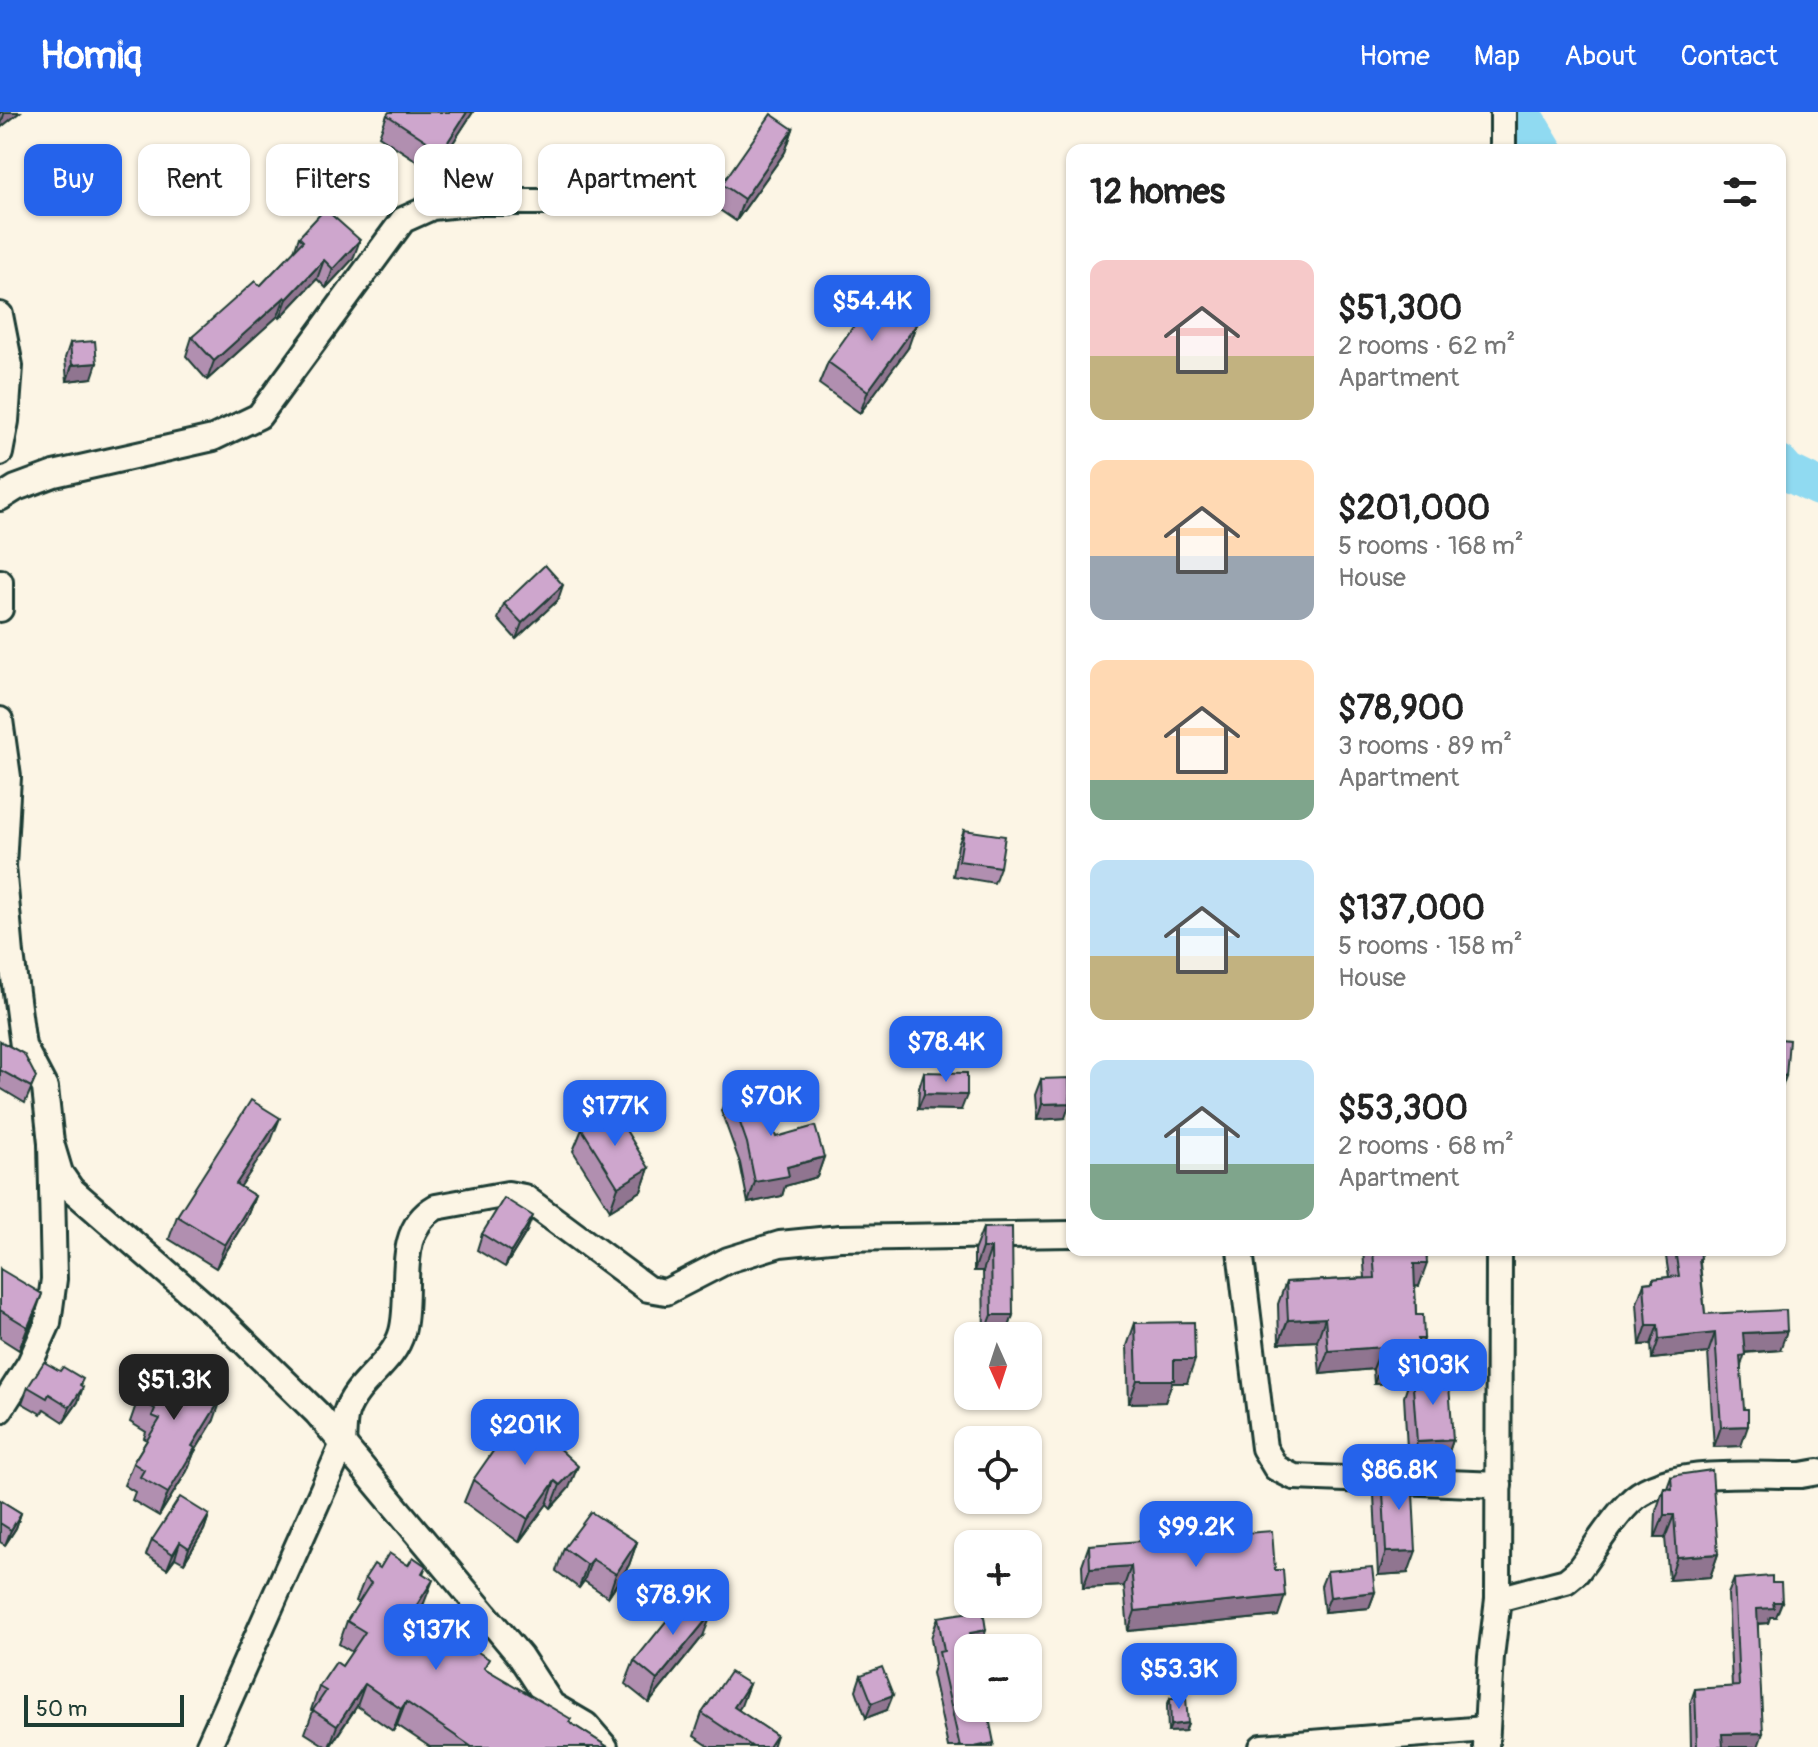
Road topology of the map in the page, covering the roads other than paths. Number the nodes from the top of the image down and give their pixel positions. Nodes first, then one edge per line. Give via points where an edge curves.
1 (1503, 112) edge
2 (1503, 144) edge
3 (538, 202) edge
4 (0, 315) edge
5 (0, 453) edge
6 (0, 498) edge
7 (0, 582) edge
8 (0, 609) edge
9 (0, 720) edge
10 (51, 1143) junction
11 (1066, 1234) edge
12 (1241, 1256) edge
13 (1499, 1256) edge
14 (0, 1410) edge
15 (343, 1444) junction
16 (1818, 1472) edge
17 (1499, 1485) junction
18 (1498, 1599) junction
19 (1486, 1738) edge
20 (208, 1747) edge
21 (605, 1747) edge
22 (1262, 1747) edge

1 - 2 street
3 - 6 street via 432,207 403,220 259,416 213,438 54,474
4 - 5 street via 10,366
7 - 8 street
9 - 10 street via 8,777 3,866 11,954 23,1046 45,1088
10 - 14 street via 50,1313 30,1363
10 - 15 street via 71,1189 222,1320
11 - 15 street via 780,1244 728,1260 666,1292 648,1289 524,1197 508,1194 436,1207 417,1223 408,1248 402,1335 350,1403
12 - 17 street via 1264,1448 1276,1468 1294,1477
13 - 17 street
15 - 20 street
15 - 21 street via 520,1656 552,1705 586,1725
16 - 18 street via 1677,1478 1654,1485 1629,1502 1566,1581
17 - 18 street
18 - 19 street
19 - 22 street

